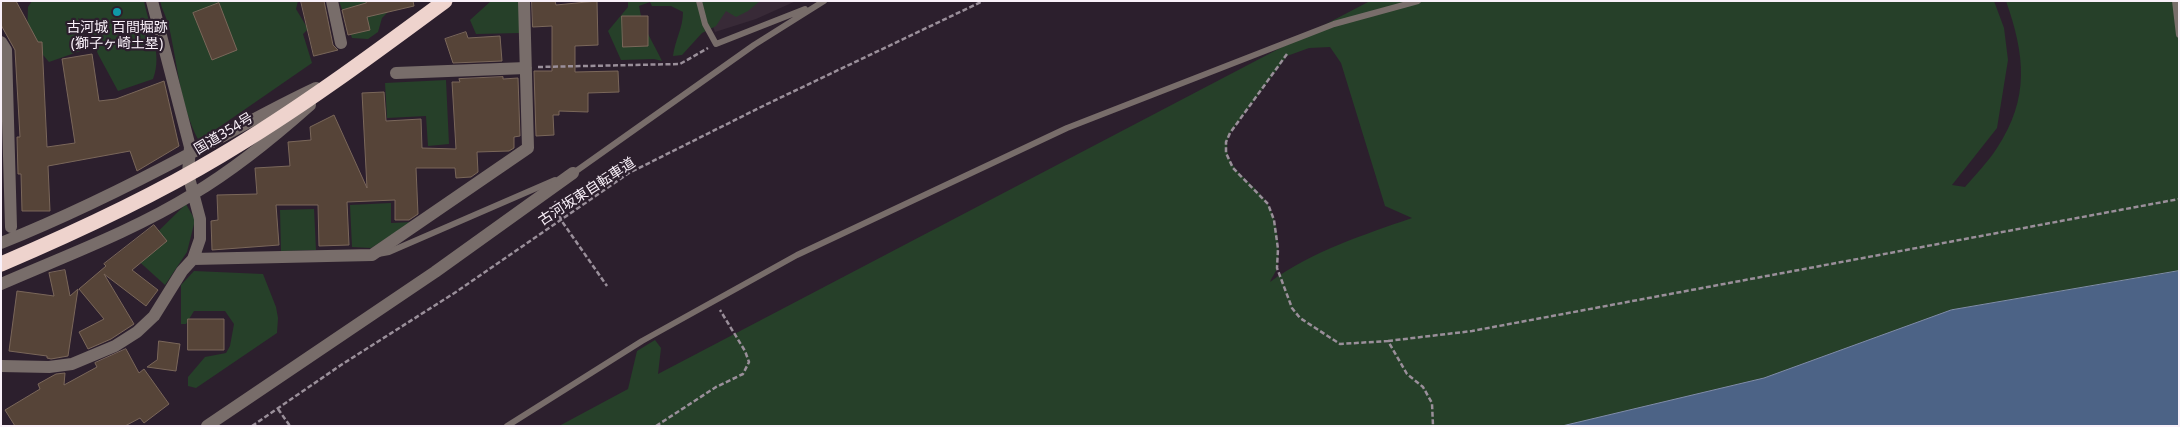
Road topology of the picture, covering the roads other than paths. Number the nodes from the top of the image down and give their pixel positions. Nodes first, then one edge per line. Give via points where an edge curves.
1 (152, 1) edge
2 (332, 1) edge
3 (445, 1) edge
4 (524, 1) edge
5 (699, 1) edge
6 (824, 1) edge
7 (1418, 1) edge
8 (2175, 1) edge
9 (816, 5) junction
10 (2179, 35) edge
11 (1, 42) edge
12 (341, 43) dead end
13 (526, 68) junction
14 (396, 72) dead end
15 (341, 77) junction
16 (191, 154) junction
17 (188, 174) junction
18 (573, 174) junction
19 (193, 194) junction
20 (11, 227) dead end
21 (1, 243) edge
22 (372, 255) junction
23 (194, 259) junction
24 (1, 264) edge
25 (1, 284) edge
26 (1, 366) edge
27 (207, 426) edge
28 (507, 426) edge

1 - 16 street
2 - 12 street
3 - 15 highway, 国道354号
4 - 13 street
5 - 9 lane via 705,24 716,44
6 - 9 lane
7 - 28 lane via 1334,24 1068,128 797,255 714,299
8 - 10 lane
9 - 18 lane via 754,45
11 - 20 street via 6,50
13 - 14 street
13 - 22 street via 528,148
15 - 16 street via 267,111
15 - 17 highway, 国道354号
15 - 19 street via 282,129
16 - 17 street
16 - 21 street via 95,202
17 - 19 street
17 - 24 highway, 国道354号 via 86,226
18 - 22 lane via 389,252
18 - 27 street
19 - 23 street via 200,219 200,239
19 - 25 street via 124,230
22 - 23 street
23 - 26 street via 182,271 154,316 115,346 72,364

